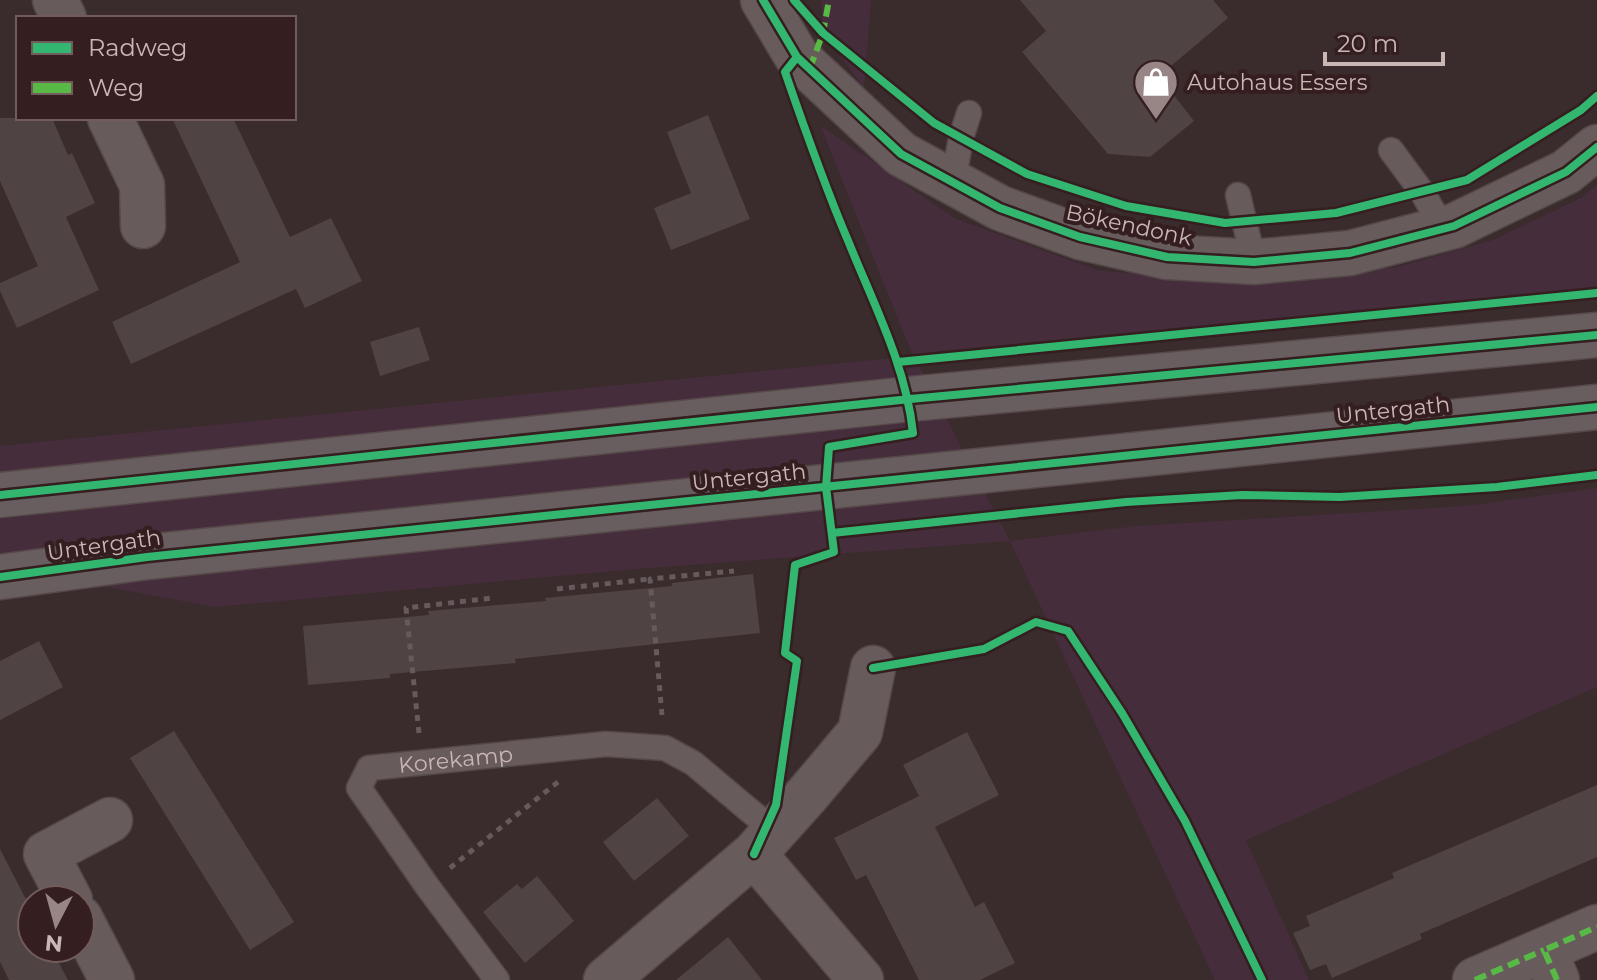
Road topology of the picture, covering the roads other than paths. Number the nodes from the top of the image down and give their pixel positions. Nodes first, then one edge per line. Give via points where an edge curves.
1 (763, 0) edge
2 (969, 113) dead end
3 (111, 120) edge
4 (1597, 147) edge
5 (1391, 150) dead end
6 (953, 182) junction
7 (1238, 195) dead end
8 (143, 226) dead end
9 (1443, 228) junction
10 (1254, 262) junction
11 (1597, 335) edge
12 (1597, 407) edge
13 (0, 495) edge
14 (0, 577) edge
15 (873, 668) dead end
16 (110, 820) dead end
17 (764, 843) junction
18 (62, 884) edge
19 (1597, 927) edge
20 (96, 949) edge
21 (1550, 965) edge
22 (112, 980) edge
23 (497, 980) edge
24 (606, 980) edge
25 (861, 980) edge
26 (1475, 980) edge

1 - 6 street, Bökendonk via 797,57 901,154
2 - 6 lane
3 - 8 street via 142,185
4 - 9 street, Bökendonk via 1566,172
5 - 9 lane
6 - 10 street, Bökendonk via 1000,208 1080,237 1167,257
7 - 10 lane
9 - 10 street, Bökendonk via 1350,253
11 - 13 main road via 910,399
12 - 14 main road, Untergath via 147,557
15 - 17 street via 860,732
16 - 18 street via 46,854
17 - 23 lane, Korekamp via 693,763 665,748 606,744 369,768 359,788
17 - 24 street
17 - 25 street
19 - 21 street
20 - 22 street
21 - 26 street

